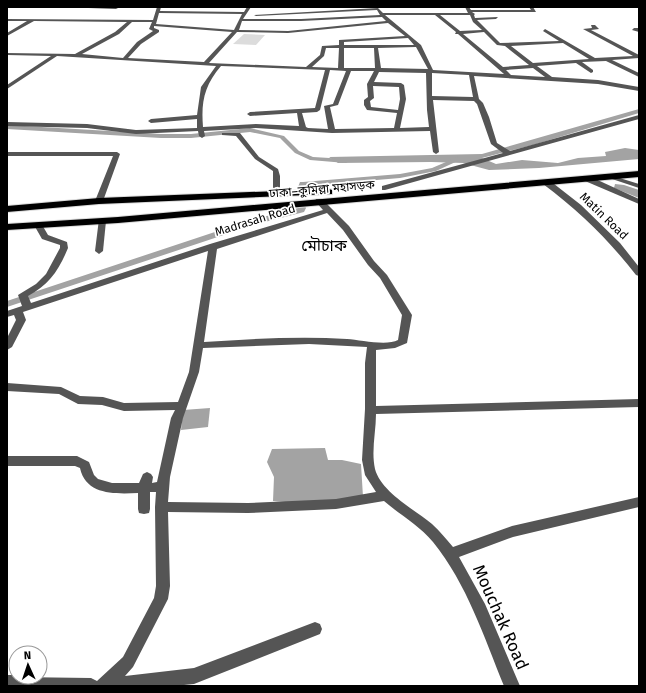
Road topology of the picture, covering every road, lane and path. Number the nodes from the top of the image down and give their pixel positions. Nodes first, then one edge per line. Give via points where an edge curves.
1 (11, 7) edge
2 (31, 7) edge
3 (531, 7) edge
4 (63, 8) edge
5 (116, 8) edge
6 (249, 8) edge
7 (255, 8) edge
8 (367, 8) edge
9 (414, 8) dead end
10 (159, 9) edge
11 (7, 10) edge
12 (56, 13) dead end
13 (244, 13) junction
14 (419, 13) junction
15 (471, 13) edge
16 (436, 14) junction
17 (256, 15) dead end
18 (382, 15) junction
19 (496, 18) dead end
20 (7, 20) edge
21 (33, 20) junction
22 (46, 20) junction
23 (241, 20) junction
24 (130, 22) junction
25 (389, 22) junction
26 (154, 23) junction
27 (322, 23) dead end
28 (593, 26) dead end
29 (328, 29) junction
30 (545, 30) dead end
31 (157, 31) junction
32 (236, 31) junction
33 (486, 31) junction
34 (457, 32) junction
35 (197, 34) dead end
36 (7, 35) edge
37 (347, 35) dead end
38 (409, 37) junction
39 (341, 40) junction
40 (564, 42) junction
41 (506, 45) junction
42 (419, 46) junction
43 (376, 47) junction
44 (343, 48) junction
45 (7, 54) edge
46 (56, 55) junction
47 (76, 55) junction
48 (125, 58) junction
49 (594, 60) junction
50 (608, 60) junction
51 (577, 61) junction
52 (206, 64) junction
53 (220, 64) junction
54 (534, 65) junction
55 (308, 68) junction
56 (328, 69) junction
57 (341, 69) junction
58 (349, 69) junction
59 (378, 69) junction
60 (503, 69) junction
61 (430, 71) junction
62 (591, 71) dead end
63 (471, 73) junction
64 (639, 75) edge
65 (509, 76) junction
66 (551, 79) junction
67 (370, 84) junction
68 (7, 87) edge
69 (639, 89) edge
70 (430, 98) junction
71 (476, 99) junction
72 (299, 111) junction
73 (400, 112) junction
74 (250, 114) dead end
75 (200, 117) junction
76 (639, 117) edge
77 (7, 124) edge
78 (303, 128) junction
79 (433, 129) junction
80 (397, 130) junction
81 (332, 131) junction
82 (159, 132) junction
83 (201, 132) junction
84 (436, 152) dead end
85 (505, 152) junction
86 (7, 154) edge
87 (639, 168) edge
88 (639, 174) edge
89 (611, 177) junction
90 (588, 179) junction
91 (546, 182) junction
92 (639, 186) edge
93 (385, 188) junction
94 (277, 194) junction
95 (99, 201) junction
96 (130, 201) junction
97 (319, 201) junction
98 (639, 202) edge
99 (48, 205) junction
100 (7, 209) edge
101 (328, 211) junction
102 (105, 221) junction
103 (40, 225) junction
104 (7, 227) edge
105 (213, 246) junction
106 (99, 252) dead end
107 (639, 273) edge
108 (25, 301) junction
109 (17, 310) junction
110 (7, 314) edge
111 (198, 345) junction
112 (375, 345) junction
113 (7, 346) edge
114 (7, 387) edge
115 (639, 404) edge
116 (180, 406) junction
117 (371, 410) junction
118 (7, 461) edge
119 (146, 482) junction
120 (163, 487) junction
121 (387, 495) junction
122 (639, 502) edge
123 (161, 507) junction
124 (144, 509) dead end
125 (450, 554) junction
126 (315, 630) dead end
127 (7, 683) edge
128 (91, 686) edge
129 (104, 686) edge
130 (512, 686) edge

1 - 2 street
1 - 11 street
3 - 15 street via 536,11
4 - 5 street
6 - 7 street
6 - 13 street
8 - 17 street
8 - 18 street via 378,9
9 - 14 street
10 - 13 street
10 - 26 street
12 - 22 street
13 - 23 street
14 - 16 street
14 - 18 street
15 - 16 street
15 - 19 street
15 - 33 street
16 - 34 street
18 - 23 street via 308,20
18 - 25 street
20 - 21 street
21 - 22 street
21 - 36 street
22 - 24 street
23 - 32 street
24 - 26 street
24 - 47 street via 117,33
25 - 29 street
25 - 38 street
26 - 31 street via 151,30
26 - 32 street
27 - 29 street
28 - 50 street via 597,29 585,29 639,57
29 - 32 street via 288,32
30 - 40 street
31 - 35 street
31 - 48 street via 139,43
32 - 52 street
33 - 34 street
33 - 41 street via 499,44
34 - 60 street
37 - 39 street via 340,36
38 - 39 street
38 - 42 street
39 - 44 street
40 - 41 street
40 - 49 street
41 - 54 street
42 - 43 street
42 - 61 street
43 - 44 street
43 - 59 street
44 - 55 street via 324,47 322,55
44 - 57 street
45 - 46 street
46 - 47 street
46 - 68 street
47 - 48 street
48 - 52 street
49 - 50 street
49 - 51 street
50 - 64 street
51 - 54 street
51 - 62 street
52 - 53 street
53 - 55 street
53 - 75 street via 203,89
54 - 60 street
54 - 66 street
55 - 56 street
56 - 57 street
56 - 72 street via 317,110
57 - 58 street
58 - 59 street
58 - 81 street via 335,105 327,106
59 - 61 street
59 - 67 street
60 - 65 street
61 - 63 street
61 - 70 street
63 - 65 street
63 - 71 street
65 - 66 street
66 - 69 street
67 - 73 street via 371,98 367,101 369,108
67 - 73 street via 401,85 404,104
70 - 71 street
70 - 79 street
71 - 85 street via 486,117 494,144
72 - 74 street
72 - 78 street
73 - 80 street
75 - 82 street via 151,121
75 - 83 street
76 - 85 street
77 - 82 street via 87,126
78 - 81 street
78 - 83 street via 256,126
79 - 80 street
79 - 84 street
80 - 81 street
82 - 83 street
83 - 94 street via 238,134 257,158 276,170
85 - 93 street via 496,157
86 - 95 street via 117,154
87 - 93 highway, ঢাকা–কুমিল্লা মহাসড়ক
88 - 89 highway, ঢাকা–কুমিল্লা মহাসড়ক
89 - 90 highway, ঢাকা–কুমিল্লা মহাসড়ক
89 - 92 street
90 - 91 highway, ঢাকা–কুমিল্লা মহাসড়ক
90 - 98 street
91 - 97 highway, ঢাকা–কুমিল্লা মহাসড়ক
91 - 107 street, Matin Road via 578,207 617,245
93 - 94 highway, ঢাকা–কুমিল্লা মহাসড়ক
94 - 96 highway, ঢাকা–কুমিল্লা মহাসড়ক
95 - 96 highway, ঢাকা–কুমিল্লা মহাসড়ক
95 - 99 highway, ঢাকা–কুমিল্লা মহাসড়ক
96 - 102 highway via 99,210
97 - 101 street
97 - 102 highway, ঢাকা–কুমিল্লা মহাসড়ক
99 - 100 highway, ঢাকা–কুমিল্লা মহাসড়ক
99 - 103 highway via 59,208 62,214
101 - 105 street, Madrasah Road
101 - 112 street via 346,228 384,277 407,315 403,340 398,345
102 - 103 highway, ঢাকা–কুমিল্লা মহাসড়ক
102 - 106 street
103 - 104 highway, ঢাকা–কুমিল্লা মহাসড়ক
103 - 108 street via 45,237 64,244 64,248 48,279
105 - 108 street, Madrasah Road
105 - 111 street
108 - 109 street
109 - 110 street
109 - 113 street via 21,320
111 - 112 street via 292,341
111 - 116 street via 187,393
112 - 117 street, Mouchak Road via 371,348 369,360
114 - 116 street via 61,390 78,400 103,401 124,408
115 - 117 street
116 - 120 street
117 - 121 street, Mouchak Road via 368,464 374,482
118 - 119 street via 77,461 85,465 89,478 94,483 106,487
119 - 120 street
119 - 124 street
120 - 123 street
121 - 123 street via 336,504 248,508
121 - 125 street, Mouchak Road via 421,521
122 - 125 street via 512,532
123 - 129 street via 164,586 161,599 128,662
125 - 130 street, Mouchak Road via 463,572
126 - 129 street via 194,676
127 - 128 street

